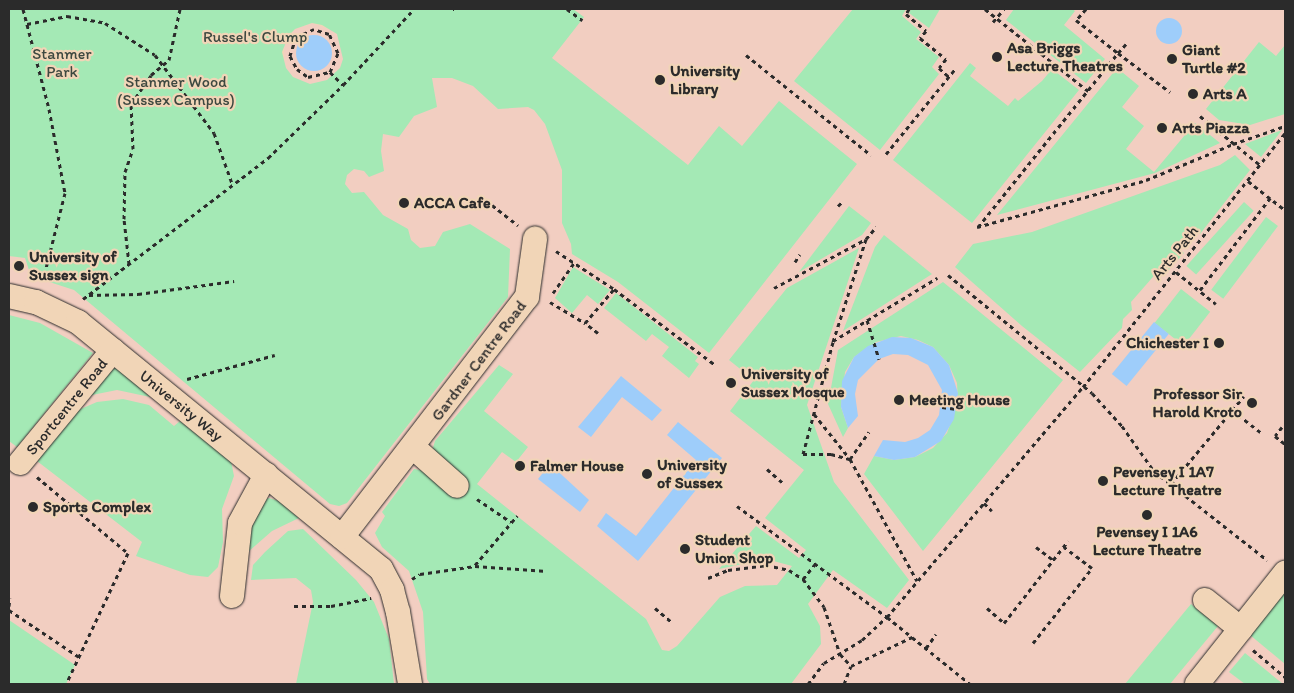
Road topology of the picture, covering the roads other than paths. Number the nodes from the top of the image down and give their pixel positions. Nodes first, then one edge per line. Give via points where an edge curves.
1 (535, 239) road end
2 (9, 296) edge
3 (113, 350) junction
4 (414, 448) junction
5 (20, 463) road end
6 (266, 475) junction
7 (458, 486) road end
8 (342, 537) junction
9 (1285, 573) edge
10 (232, 596) dead end
11 (1205, 600) dead end
12 (1245, 638) junction
13 (410, 684) edge
14 (1196, 684) edge

1 - 4 street, Gardner Centre Road via 527,297
2 - 3 street, University Way via 62,312
3 - 5 street, Sportcentre Road
3 - 6 street, University Way
4 - 7 street
4 - 8 street, Gardner Centre Road
6 - 8 street, University Way
6 - 10 street via 240,523
8 - 13 street via 381,569 392,590
9 - 12 street
11 - 12 street
12 - 14 street

